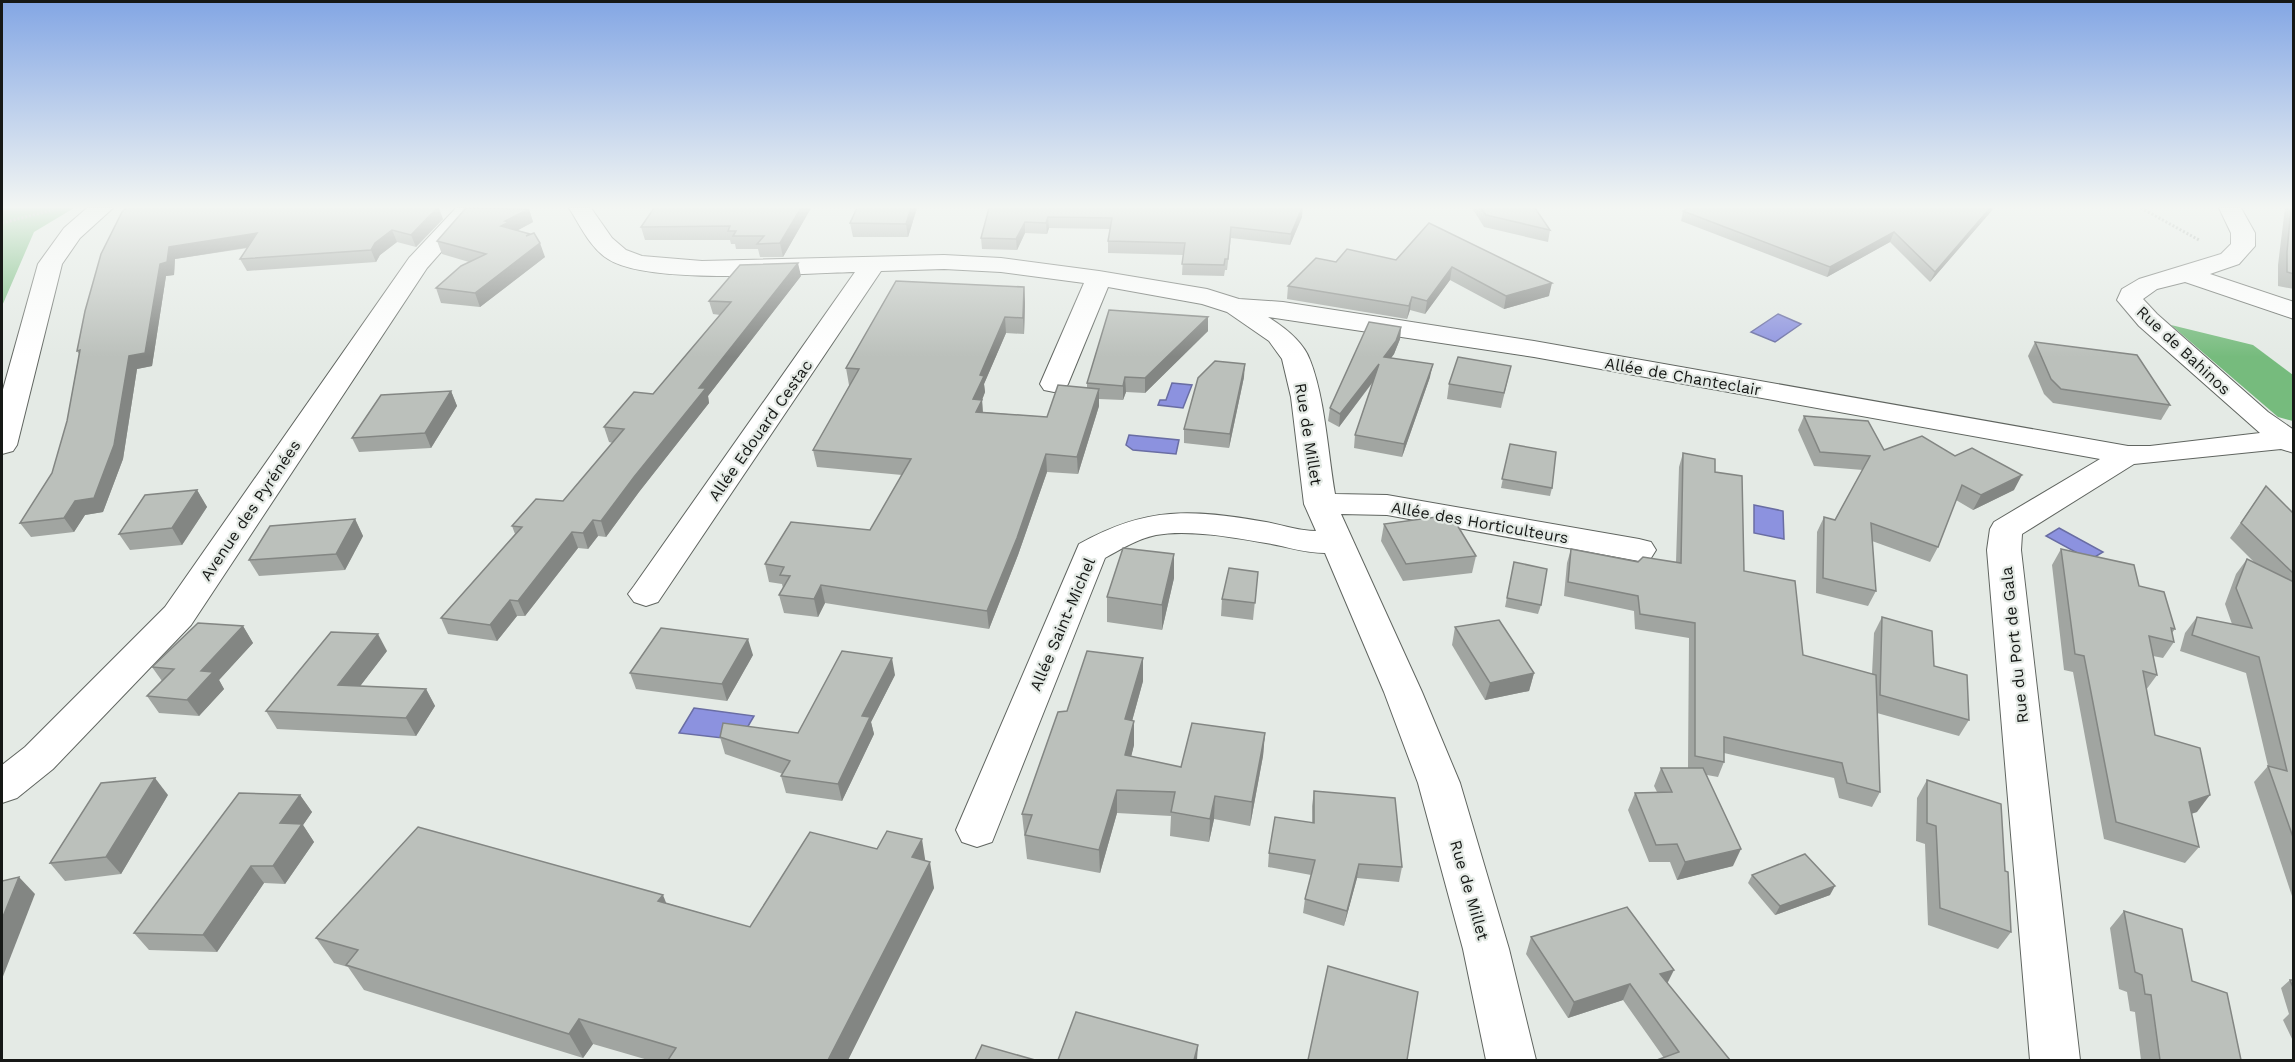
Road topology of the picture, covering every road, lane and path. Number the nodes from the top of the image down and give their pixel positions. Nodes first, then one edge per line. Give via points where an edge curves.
1 (54, 258) edge
2 (423, 258) edge
3 (625, 258) edge
4 (2230, 259) edge
5 (873, 264) junction
6 (2186, 274) junction
7 (1099, 278) junction
8 (1236, 307) junction
9 (2294, 311) edge
10 (1054, 384) dead end
11 (2289, 441) edge
12 (2, 445) edge
13 (2128, 455) junction
14 (1320, 504) junction
15 (1337, 543) junction
16 (1639, 550) dead end
17 (646, 594) dead end
18 (2, 787) edge
19 (977, 830) dead end
20 (1511, 1060) edge
21 (2055, 1060) edge

1 - 12 street
2 - 18 street, Avenue des Pyrénées via 178,616 39,758
3 - 5 street, Rue de Millet via 702,268
4 - 6 street
5 - 7 street, Rue de Millet via 963,262
5 - 17 street, Allée Edouard Cestac
6 - 9 street
6 - 11 street, Rue de Bahinos via 2136,289 2130,300 2258,418
7 - 8 street, Rue de Millet via 1207,297
7 - 10 street
8 - 13 street, Allée de Chanteclair via 1283,310 1534,349
8 - 14 street, Rue de Millet via 1278,335 1296,359
11 - 13 street, Rue du Port de Gala
13 - 21 street, Rue du Port de Gala via 2006,529 2004,550
14 - 15 street, Rue de Millet
14 - 16 street, Allée des Horticulteurs via 1387,505
15 - 19 street, Allée Saint-Michel via 1177,522 1119,536 1091,552
15 - 20 street, Rue de Millet via 1439,783 1486,949

